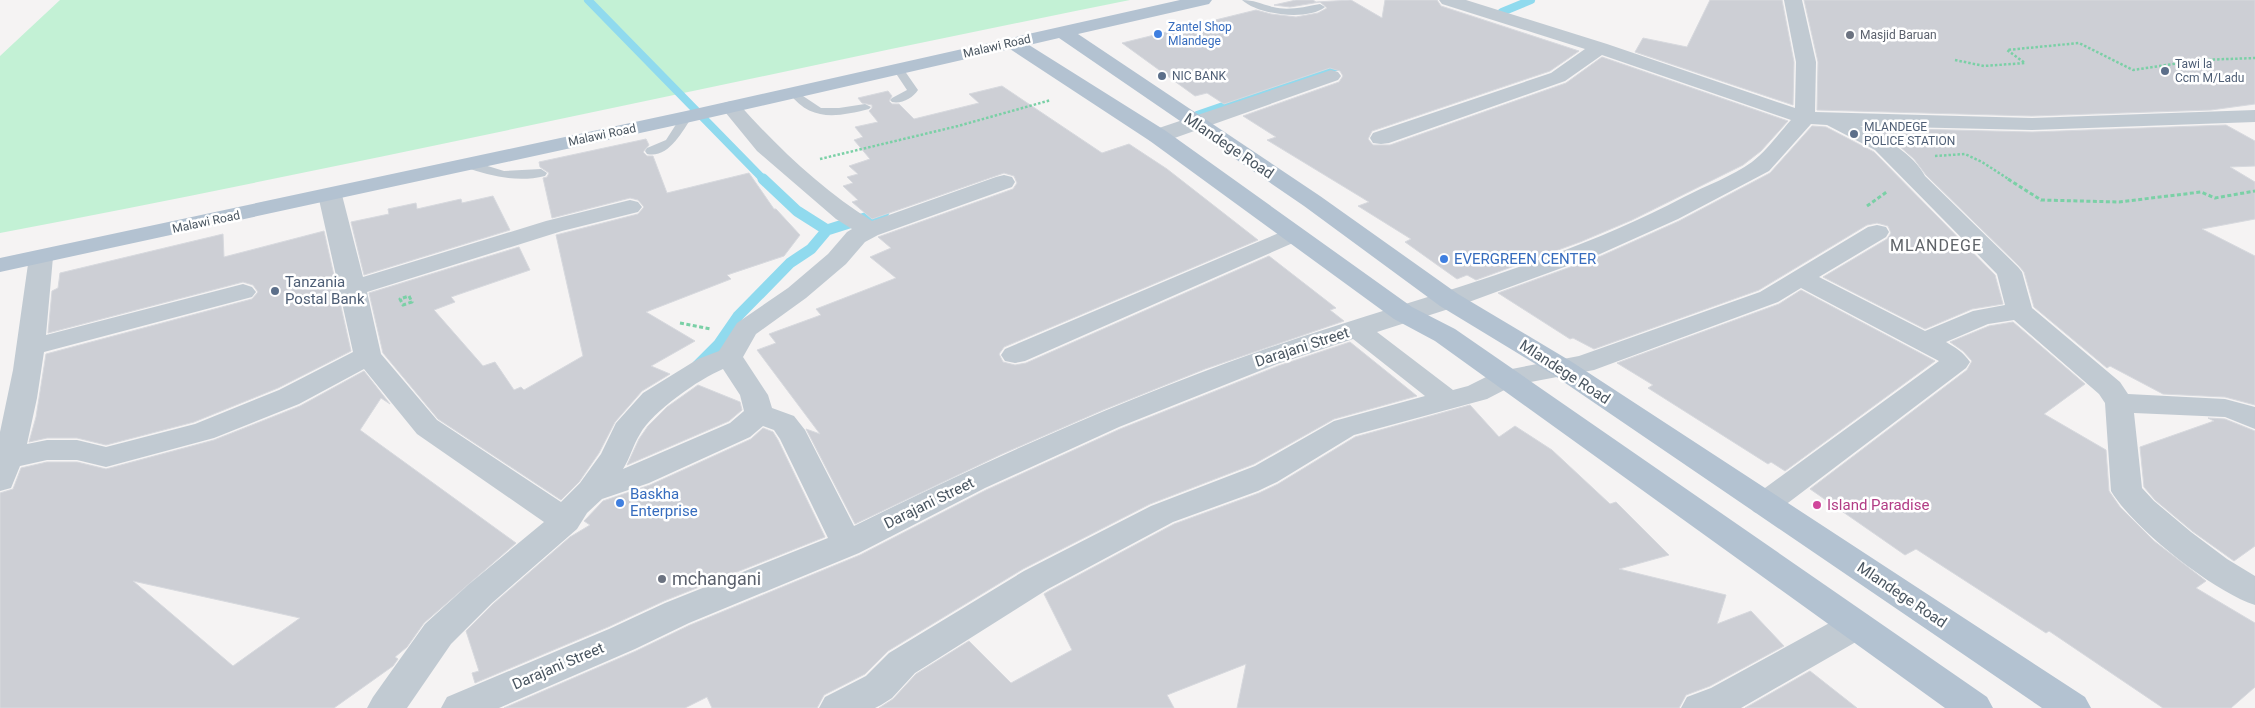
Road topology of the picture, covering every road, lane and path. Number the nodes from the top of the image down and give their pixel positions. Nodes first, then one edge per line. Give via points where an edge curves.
1 (1203, 0) edge
2 (1247, 0) edge
3 (1448, 0) edge
4 (1793, 0) edge
5 (1277, 4) dead end
6 (1320, 7) dead end
7 (1261, 8) junction
8 (1061, 31) junction
9 (1012, 42) junction
10 (1600, 48) junction
11 (2255, 58) edge
12 (1955, 60) dead end
13 (898, 69) junction
14 (1331, 76) dead end
15 (794, 93) junction
16 (896, 100) dead end
17 (1052, 100) dead end
18 (731, 107) junction
19 (866, 107) dead end
20 (2255, 116) edge
21 (686, 117) junction
22 (1815, 118) junction
23 (1195, 123) junction
24 (1158, 136) junction
25 (1381, 138) dead end
26 (651, 151) dead end
27 (468, 164) junction
28 (790, 167) junction
29 (541, 173) dead end
30 (1913, 174) junction
31 (1004, 182) dead end
32 (2255, 191) edge
33 (330, 195) junction
34 (630, 207) dead end
35 (1864, 209) dead end
36 (858, 223) junction
37 (1877, 232) dead end
38 (1293, 234) junction
39 (42, 257) junction
40 (0, 265) edge
41 (1801, 278) junction
42 (353, 288) junction
43 (243, 292) dead end
44 (1449, 300) junction
45 (2020, 311) junction
46 (1403, 314) junction
47 (1482, 319) junction
48 (680, 323) dead end
49 (705, 328) dead end
50 (1357, 328) junction
51 (1445, 335) junction
52 (1927, 343) junction
53 (30, 347) junction
54 (368, 356) junction
55 (1015, 356) dead end
56 (729, 357) junction
57 (1562, 368) junction
58 (1506, 378) junction
59 (1448, 402) junction
60 (2119, 403) junction
61 (759, 414) junction
62 (2255, 419) edge
63 (4, 469) edge
64 (594, 489) junction
65 (1765, 504) junction
66 (566, 521) junction
67 (847, 544) junction
68 (2255, 592) edge
69 (1856, 624) junction
70 (386, 708) edge
71 (460, 708) edge
72 (838, 708) edge
73 (1700, 708) edge
74 (1974, 708) edge
75 (2072, 708) edge

1 - 8 main road, Malawi Road
2 - 7 lane
3 - 10 street
4 - 22 street
5 - 7 lane
6 - 7 lane via 1285,13
8 - 9 main road, Malawi Road
8 - 23 main road, Mlandege Road
9 - 13 main road, Malawi Road
9 - 24 main road
10 - 22 street
10 - 25 street via 1558,77
11 - 12 path via 2200,60 2134,70 2079,44 2007,50 2025,63 1984,66
13 - 15 main road, Malawi Road
13 - 16 lane via 912,90 909,95
14 - 23 street
15 - 18 main road, Malawi Road
15 - 19 lane via 812,108 825,112
17 - 28 path
18 - 21 main road, Malawi Road
18 - 28 street via 765,146
20 - 22 street via 2032,124
21 - 26 lane via 670,142
21 - 27 main road, Malawi Road
22 - 30 street via 1883,145
22 - 44 street, Darajani Street via 1761,166 1670,214 1591,249
23 - 24 street
23 - 44 main road, Mlandege Road via 1312,201
24 - 38 main road
27 - 29 lane via 510,177
27 - 33 main road, Malawi Road
28 - 36 street
30 - 32 path via 1904,158 1965,154 2041,200 2119,202 2201,192 2215,198
30 - 35 path
30 - 45 street via 2009,272
31 - 36 street
33 - 39 main road, Malawi Road
33 - 42 street
34 - 42 street via 554,226
36 - 56 street via 856,237 837,259 797,293 746,329
37 - 41 street
38 - 46 main road
38 - 55 street
39 - 40 main road, Malawi Road
39 - 53 street
41 - 52 street
41 - 57 street via 1770,297 1584,364
42 - 54 street
43 - 53 street
44 - 46 street, Darajani Street
44 - 47 main road, Mlandege Road
45 - 52 street via 1982,317
45 - 60 street via 2110,388
46 - 50 street, Darajani Street
46 - 51 main road
47 - 51 main road
47 - 57 main road, Mlandege Road
48 - 49 path
50 - 59 street
50 - 67 street, Darajani Street via 1267,358 1109,420 974,480
51 - 58 main road
52 - 65 street via 1956,362
53 - 63 street via 16,434
54 - 63 street via 289,397 204,431 106,456 77,450 47,450
54 - 66 street via 427,427
56 - 61 street via 754,395
56 - 64 street via 708,365 653,400 626,430 616,457
57 - 58 street
57 - 65 main road, Mlandege Road
58 - 59 street via 1478,393
58 - 69 main road
59 - 72 street via 1353,424 1247,483 1162,514 1036,580 902,663 868,694
60 - 62 street via 2225,408
60 - 68 street via 2128,491 2143,509 2179,540 2215,568
61 - 64 street via 740,430 638,475
61 - 67 street via 784,423 794,437
64 - 66 street via 576,505
65 - 75 main road, Mlandege Road
66 - 70 street via 438,634
67 - 71 street, Darajani Street via 677,613
69 - 73 street via 1724,699
69 - 74 main road

